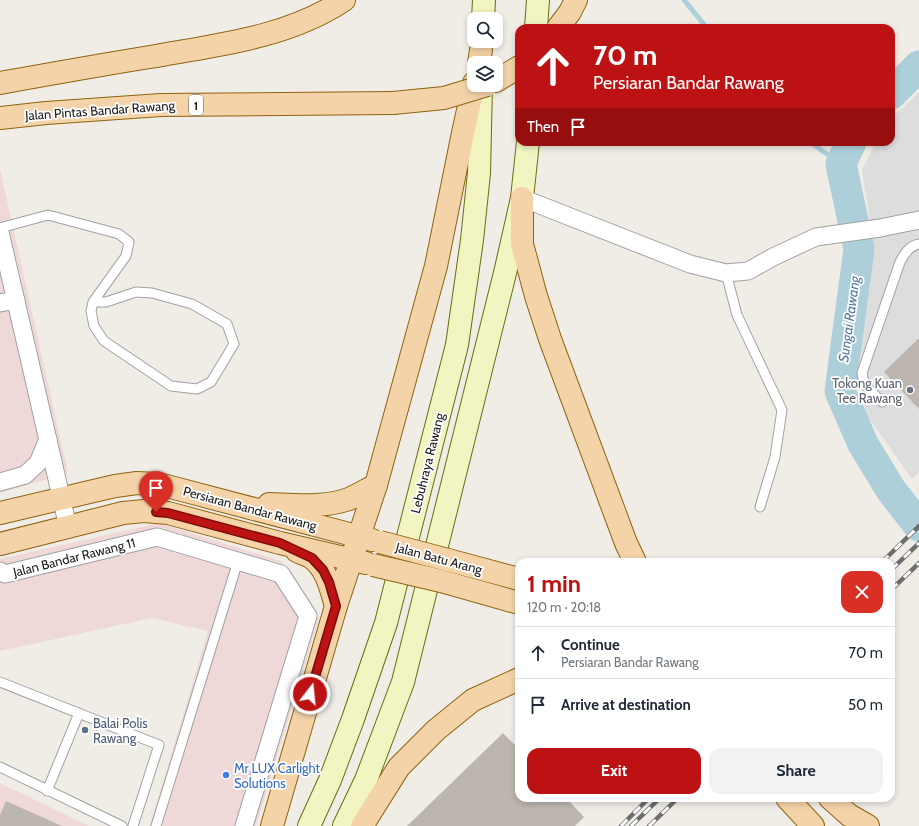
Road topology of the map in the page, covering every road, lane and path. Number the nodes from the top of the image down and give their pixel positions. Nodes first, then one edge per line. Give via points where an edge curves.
1 (344, 0) edge
2 (484, 0) edge
3 (538, 0) edge
4 (576, 0) edge
5 (483, 12) edge
6 (536, 24) edge
7 (561, 24) edge
8 (515, 69) edge
9 (503, 77) edge
10 (0, 83) edge
11 (467, 91) edge
12 (472, 92) edge
13 (481, 92) edge
14 (0, 118) edge
15 (528, 146) edge
16 (522, 198) junction
17 (919, 220) edge
18 (0, 235) edge
19 (919, 244) edge
20 (726, 273) junction
21 (8, 302) edge
22 (93, 302) junction
23 (882, 402) dead end
24 (48, 439) junction
25 (0, 482) edge
26 (376, 485) junction
27 (62, 498) junction
28 (232, 504) junction
29 (760, 507) dead end
30 (0, 513) edge
31 (68, 527) junction
32 (359, 537) junction
33 (280, 543) junction
34 (0, 544) edge
35 (633, 558) edge
36 (352, 560) junction
37 (238, 561) junction
38 (0, 571) edge
39 (515, 577) edge
40 (515, 602) edge
41 (336, 606) junction
42 (515, 681) edge
43 (0, 682) edge
44 (78, 713) junction
45 (0, 767) edge
46 (47, 790) junction
47 (791, 802) edge
48 (834, 802) edge
49 (122, 826) edge
50 (133, 826) edge
51 (156, 826) edge
52 (244, 826) edge
53 (272, 826) edge
54 (309, 826) edge
55 (344, 826) edge
56 (362, 826) edge
57 (813, 826) edge
58 (868, 826) edge

1 - 10 main road via 329,10 261,36
2 - 5 street
3 - 6 street
4 - 7 main road
8 - 9 main road
11 - 14 main road, Jalan Pintas Bandar Rawang / 1, bridge via 444,98 393,102 161,105
12 - 26 main road via 436,266
13 - 54 street, Lebuhraya Rawang via 479,173 457,345 386,623 330,780
15 - 16 street
16 - 20 street via 690,264
16 - 35 main road via 522,244 536,296 555,354
16 - 55 street via 403,682 366,780
17 - 20 street via 816,237 748,271
18 - 21 street
18 - 22 lane via 48,215 119,234 129,242 126,256
19 - 23 lane via 905,253 900,262 862,373 866,387
20 - 29 lane via 738,315 782,410 775,457
21 - 24 street
22 - 22 lane via 106,302 136,292 152,293 186,302 227,324 234,344 211,382 197,388 171,386 104,341 94,326 91,311
24 - 25 street via 38,463 25,475
24 - 27 street
26 - 28 main road via 349,499 326,504
26 - 32 main road
27 - 28 main road, Persiaran Bandar Rawang via 137,483 159,484
27 - 30 main road, Persiaran Bandar Rawang
27 - 31 street
28 - 32 main road, Persiaran Bandar Rawang
31 - 33 main road, Persiaran Bandar Rawang via 123,513 144,511 168,513
31 - 34 main road, Persiaran Bandar Rawang
32 - 36 main road
32 - 39 main road, Jalan Batu Arang, bridge
33 - 36 main road, Persiaran Bandar Rawang
33 - 41 main road via 312,558 323,570
36 - 40 main road, Persiaran Bandar Rawang, bridge via 441,580
36 - 41 main road
37 - 38 street, Jalan Bandar Rawang 11 via 157,537 5,574
37 - 51 lane
37 - 52 street, Jalan Bandar Rawang 11 via 281,574 308,616
41 - 53 main road
42 - 56 main road via 473,700 436,730 399,767
43 - 44 lane
44 - 46 lane
44 - 50 lane via 159,745
45 - 46 lane
46 - 49 lane
47 - 57 main road
48 - 58 main road via 849,815

